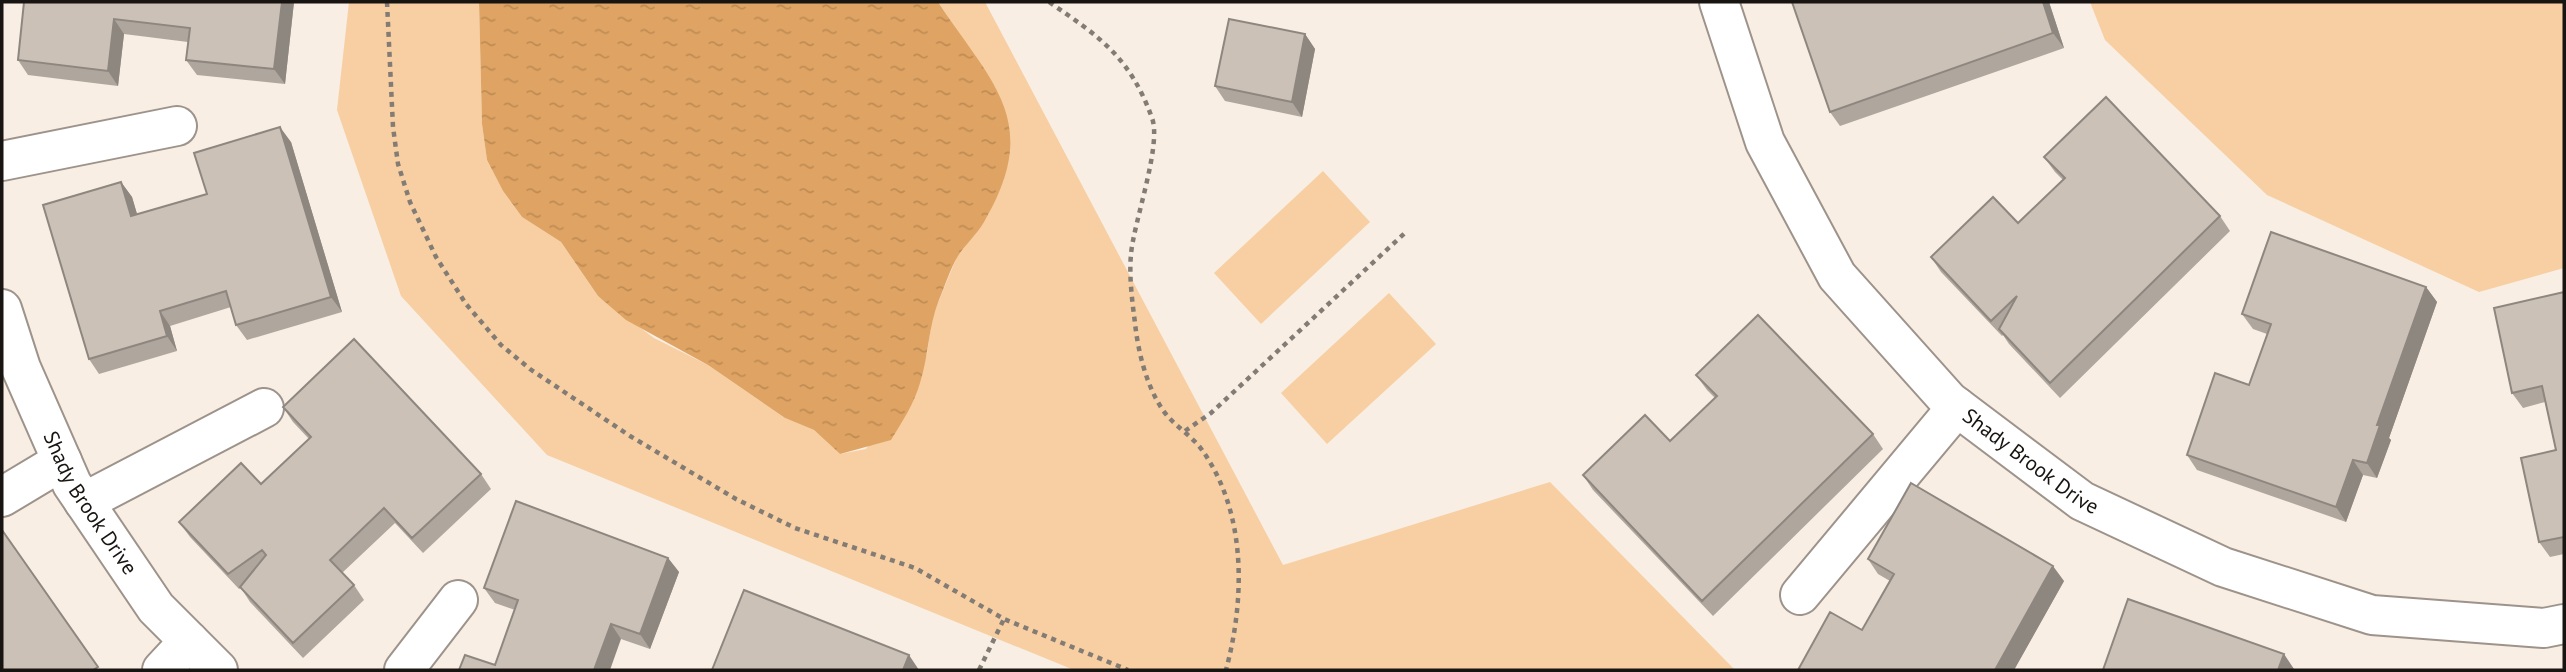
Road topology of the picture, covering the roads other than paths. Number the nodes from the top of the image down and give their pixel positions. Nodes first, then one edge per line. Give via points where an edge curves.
1 (1719, 2) edge
2 (177, 126) dead end
3 (2, 162) edge
4 (2, 309) edge
5 (1957, 407) junction
6 (264, 408) dead end
7 (62, 461) junction
8 (2, 497) edge
9 (84, 502) junction
10 (1800, 595) dead end
11 (458, 600) dead end
12 (2564, 624) edge
13 (189, 641) junction
14 (162, 670) edge
15 (218, 670) edge
16 (404, 670) edge

1 - 5 street, Shady Brook Drive via 1765,142 1838,276
2 - 3 street
4 - 7 street, Shady Brook Drive via 21,368
5 - 10 street
5 - 12 street, Shady Brook Drive via 2082,501 2223,567 2372,614 2544,628
6 - 9 street
7 - 8 street
7 - 9 street, Shady Brook Drive
9 - 13 street, Shady Brook Drive via 156,608
11 - 16 street
13 - 14 street
13 - 15 street, Shady Brook Drive

